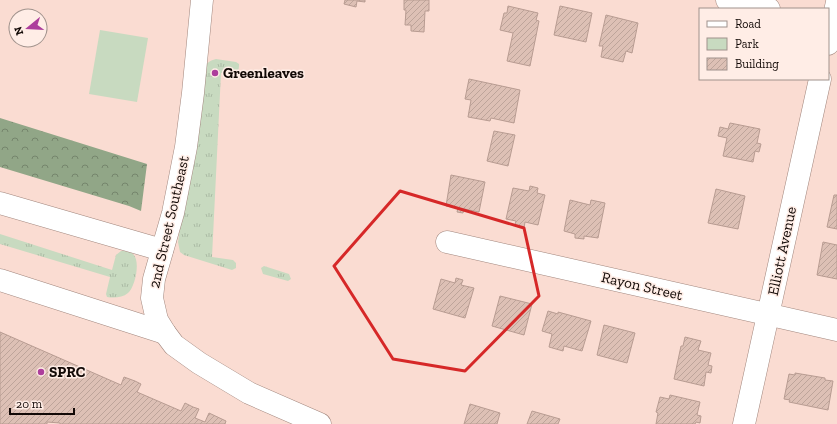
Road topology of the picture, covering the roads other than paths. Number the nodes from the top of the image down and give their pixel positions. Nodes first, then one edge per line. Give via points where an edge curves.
1 (202, 0) edge
2 (727, 0) edge
3 (837, 2) edge
4 (763, 8) edge
5 (831, 28) edge
6 (820, 80) edge
7 (0, 203) edge
8 (448, 242) dead end
9 (162, 250) junction
10 (0, 280) edge
11 (768, 314) junction
12 (837, 330) edge
13 (165, 333) junction
14 (320, 424) edge
15 (744, 424) edge

1 - 9 street, 2nd Street Southeast via 186,147 173,213
2 - 4 street
3 - 5 street
6 - 11 street, Elliott Avenue
7 - 9 street
8 - 11 street, Rayon Street
9 - 13 street, 2nd Street Southeast via 152,298 157,320
10 - 13 street
11 - 12 street, Rayon Street
11 - 15 street, Elliott Avenue
13 - 14 street, 2nd Street Southeast via 174,345 199,363 249,393

